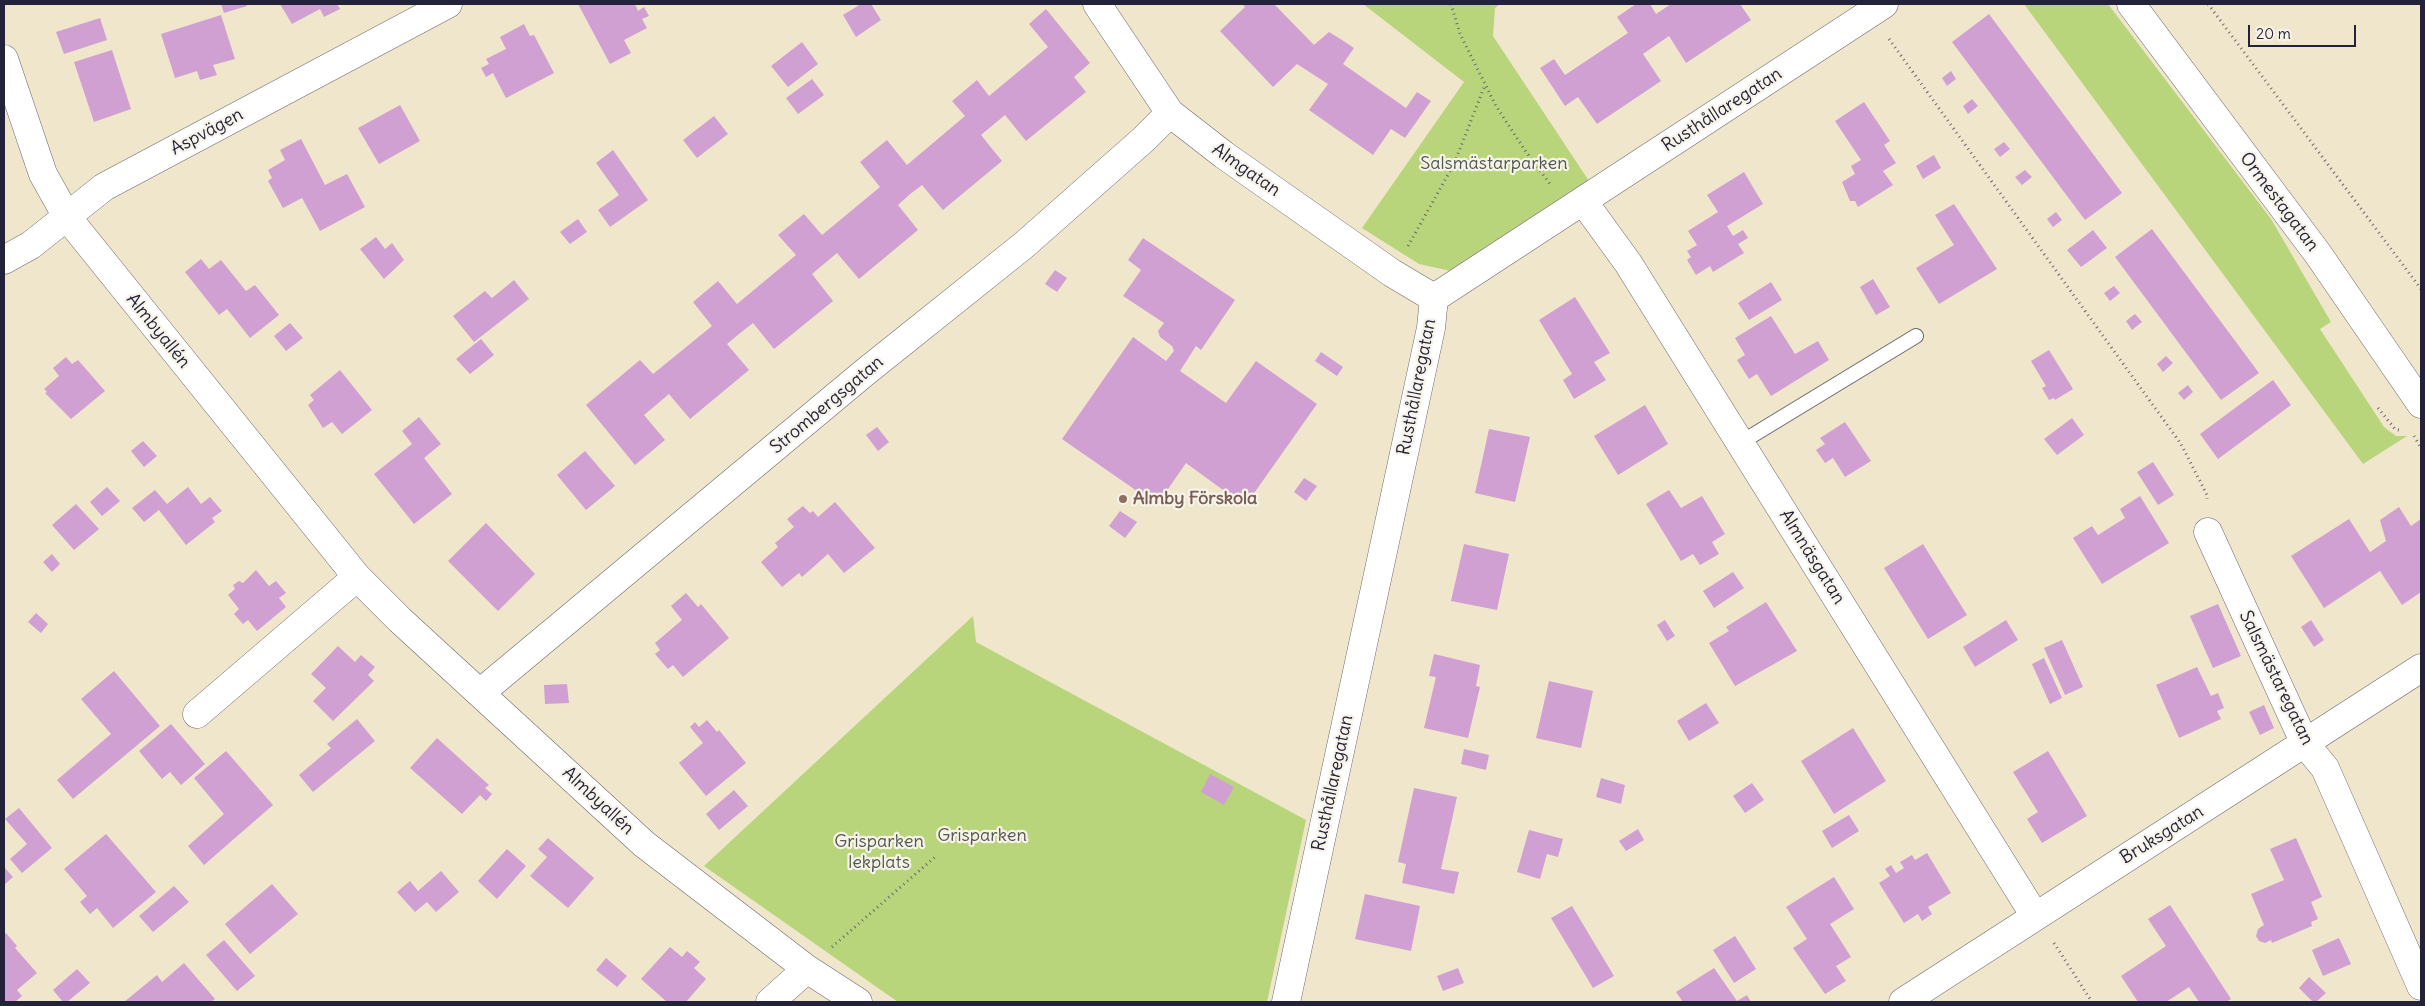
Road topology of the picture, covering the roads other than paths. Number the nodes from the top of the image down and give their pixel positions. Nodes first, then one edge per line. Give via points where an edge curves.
1 (448, 4) edge
2 (1098, 4) edge
3 (2131, 4) edge
4 (1877, 8) edge
5 (416, 11) edge
6 (4, 59) edge
7 (1170, 113) junction
8 (1583, 201) junction
9 (67, 217) junction
10 (4, 260) edge
11 (1434, 298) junction
12 (1916, 336) dead end
13 (2421, 404) edge
14 (1740, 443) junction
15 (2208, 532) road end
16 (357, 576) junction
17 (2421, 668) edge
18 (480, 694) junction
19 (197, 714) dead end
20 (2305, 744) junction
21 (2035, 916) junction
22 (808, 969) junction
23 (2421, 986) edge
24 (770, 1002) edge
25 (858, 1002) edge
26 (1286, 1002) edge
27 (1903, 1002) edge

1 - 5 street, Aspvägen
2 - 7 street, Almgatan
3 - 13 street, Ormestagatan via 2318,254
4 - 8 street, Rusthållaregatan
5 - 9 street, Aspvägen via 104,187
6 - 9 street, Almbyallén via 43,174
7 - 11 street, Almgatan via 1392,273
7 - 18 street, Strombergsgatan via 1024,245 864,373
8 - 11 street, Rusthållaregatan
8 - 14 street, Almnäsgatan via 1628,263
9 - 10 street, Aspvägen via 31,246
9 - 16 street, Almbyallén
11 - 26 street, Rusthållaregatan via 1431,328
12 - 14 lane
14 - 21 street, Almnäsgatan
15 - 20 street, Salsmästaregatan
16 - 18 street, Almbyallén
16 - 19 street
17 - 20 street, Bruksgatan
18 - 22 street, Almbyallén via 644,844
20 - 21 street, Bruksgatan
20 - 23 street, Salsmästaregatan via 2326,768
21 - 27 street, Bruksgatan
22 - 24 street
22 - 25 street, Almbyallén

